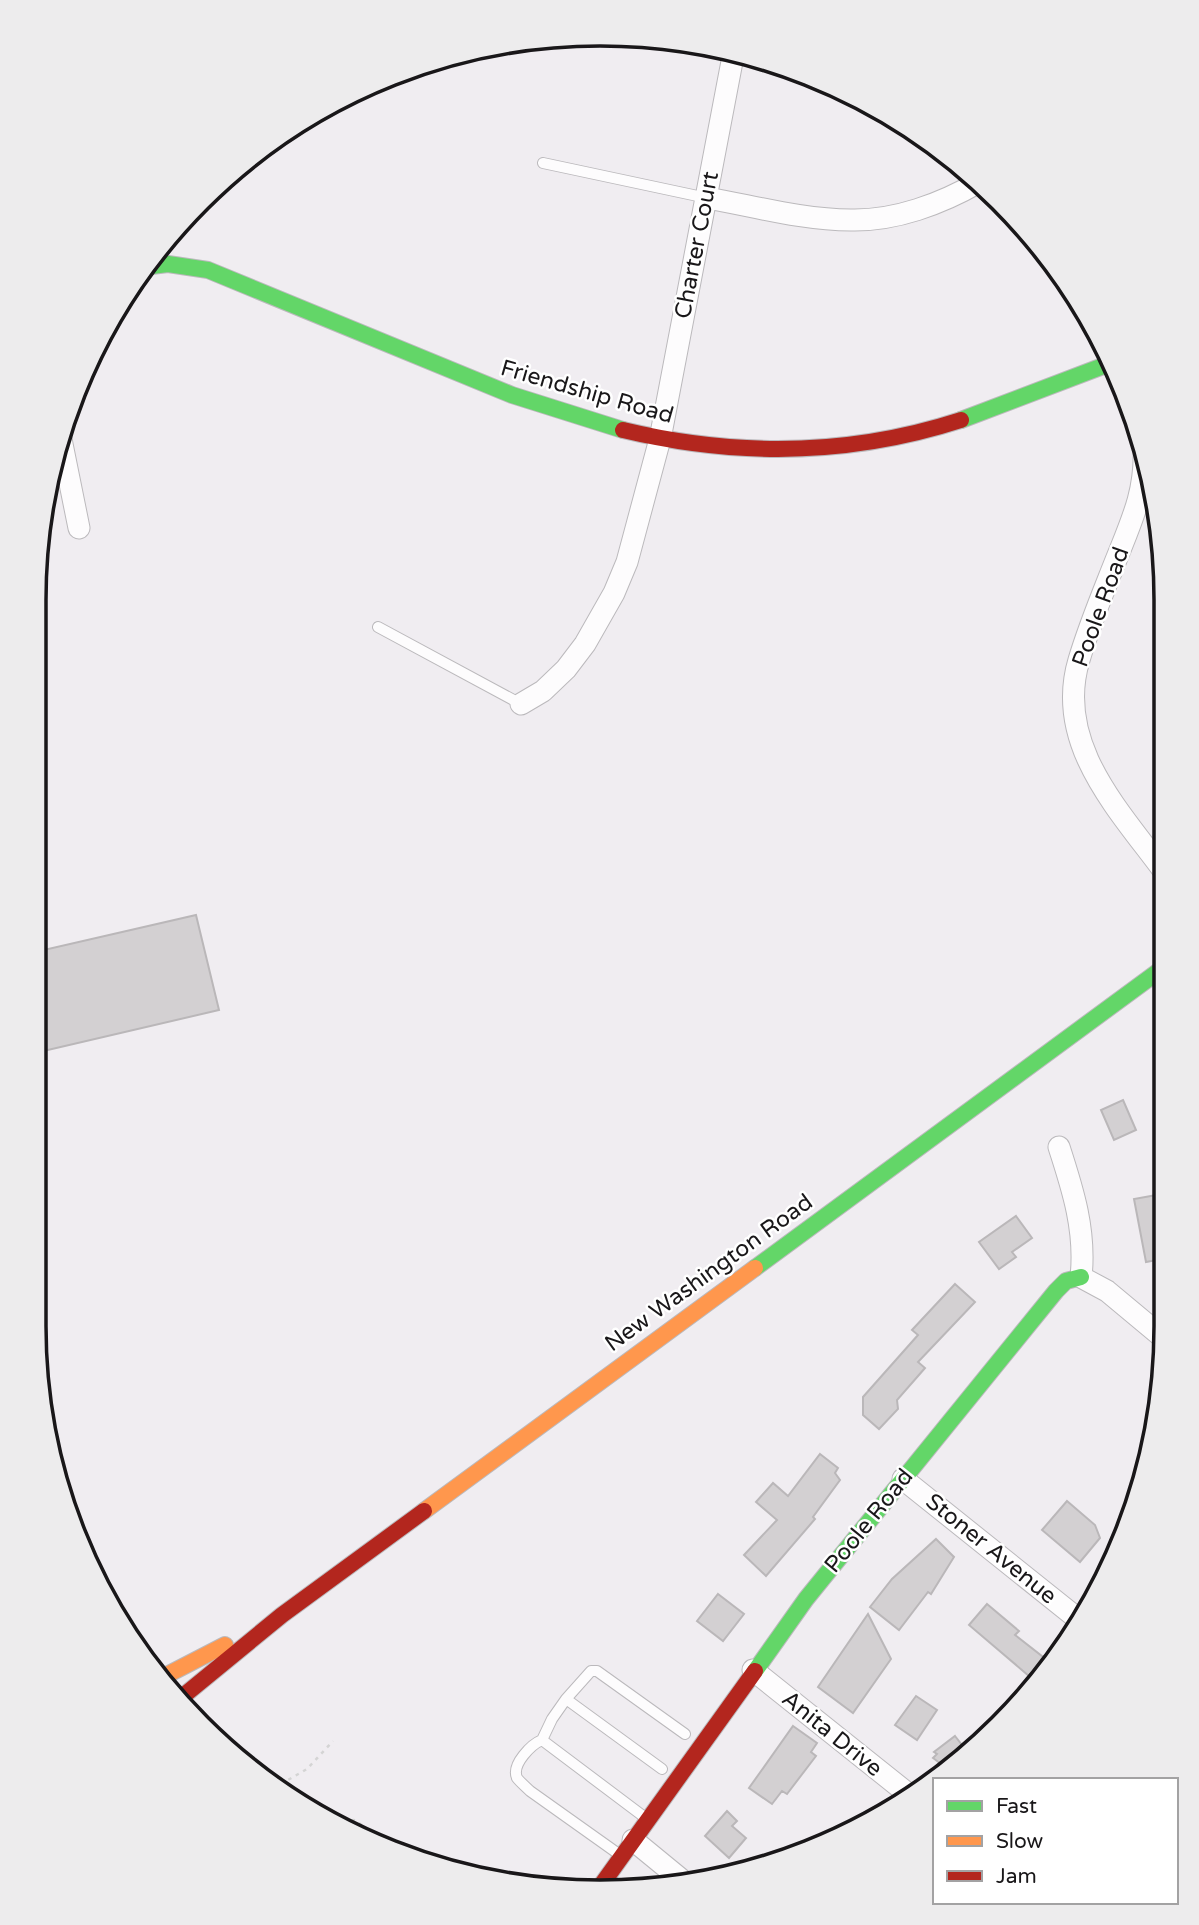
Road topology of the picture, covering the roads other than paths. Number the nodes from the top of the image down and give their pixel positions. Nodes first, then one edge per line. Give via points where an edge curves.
1 (732, 61) edge
2 (543, 163) dead end
3 (970, 188) edge
4 (706, 198) junction
5 (159, 263) edge
6 (1103, 369) edge
7 (660, 439) junction
8 (64, 455) edge
9 (1142, 488) edge
10 (79, 528) dead end
11 (378, 627) dead end
12 (521, 704) joint
13 (1154, 858) edge
14 (1154, 975) edge
15 (1059, 1147) dead end
16 (1081, 1277) junction
17 (1154, 1330) edge
18 (903, 1479) junction
19 (1072, 1614) edge
20 (282, 1615) junction
21 (753, 1670) junction
22 (169, 1674) edge
23 (186, 1694) edge
24 (566, 1699) junction
25 (685, 1734) dead end
26 (542, 1740) junction
27 (662, 1769) dead end
28 (902, 1789) edge
29 (648, 1820) junction
30 (628, 1848) junction
31 (673, 1875) edge
32 (605, 1880) edge

1 - 4 street, Charter Court
2 - 4 lane
3 - 4 street via 930,206 871,219 827,218
4 - 7 street, Charter Court
5 - 7 street, Friendship Road via 208,270 472,381 583,419
6 - 7 street, Friendship Road via 922,431 868,443 785,452
7 - 12 street, Charter Court via 627,562 603,615 566,669
8 - 10 street
9 - 13 street, Poole Road via 1078,662 1074,710 1080,743 1095,776
11 - 12 lane
14 - 20 street, New Washington Road
15 - 16 street via 1080,1225
16 - 17 street via 1107,1291
16 - 18 street, Poole Road via 1066,1281 1056,1291
18 - 19 street, Stoner Avenue
18 - 21 street, Poole Road
20 - 22 street, New Washington Road
20 - 23 street, New Washington Road
21 - 28 street, Anita Drive
21 - 29 street, Poole Road
24 - 25 lane via 591,1671 597,1671
24 - 26 lane
24 - 27 lane
26 - 29 lane
26 - 30 lane via 521,1759 518,1779 530,1791
29 - 30 street, Poole Road
30 - 31 street
30 - 32 street, Poole Road

